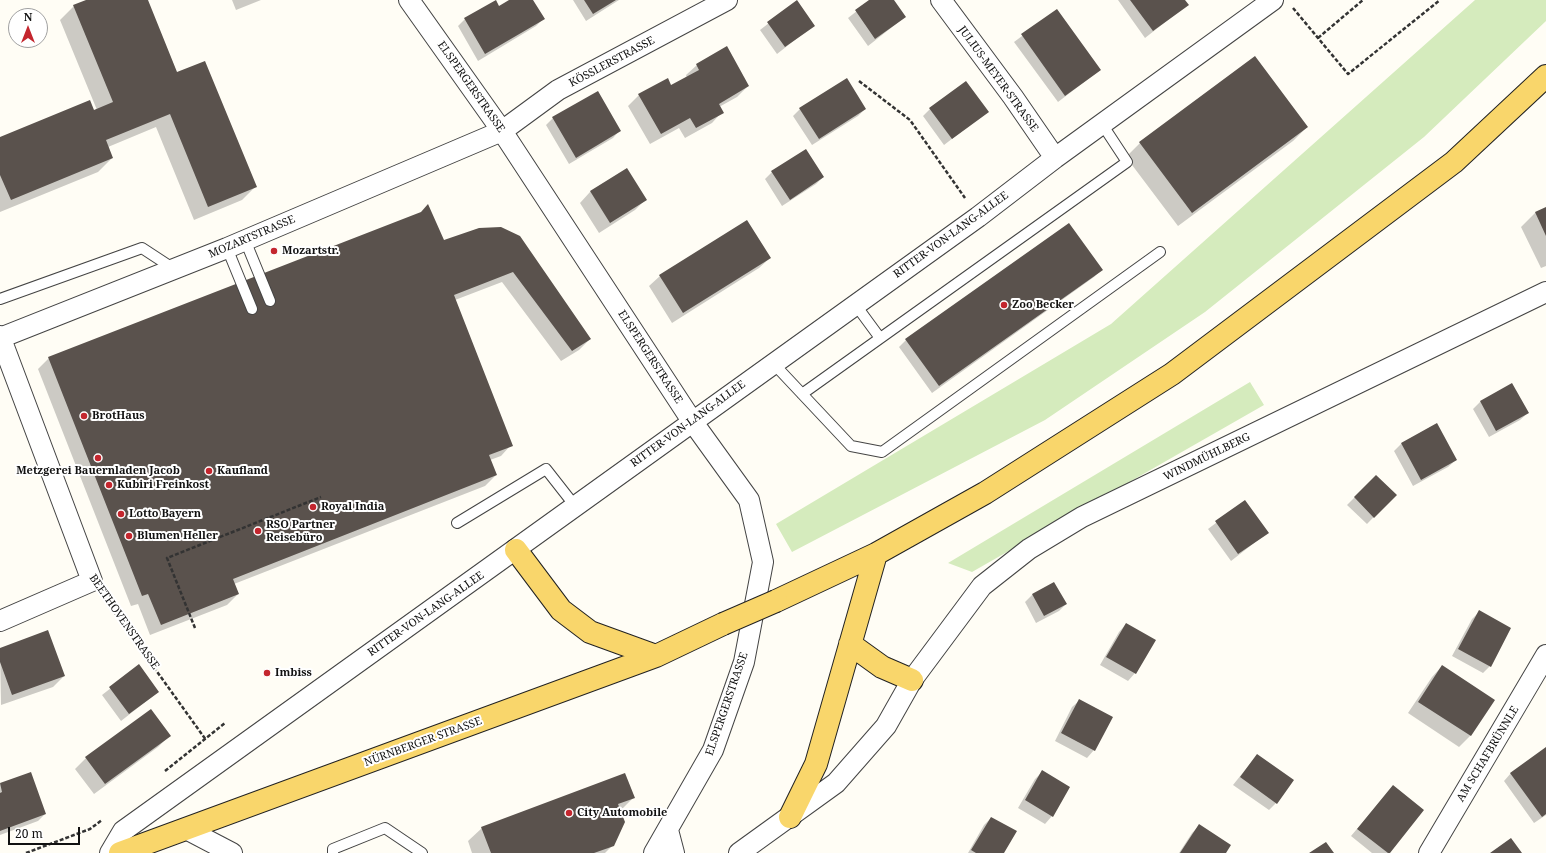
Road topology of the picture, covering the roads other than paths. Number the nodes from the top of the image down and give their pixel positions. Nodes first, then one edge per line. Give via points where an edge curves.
1 (409, 0) edge
2 (727, 0) edge
3 (941, 0) edge
4 (1282, 3) edge
5 (1546, 76) edge
6 (1102, 124) junction
7 (502, 131) junction
8 (1055, 158) junction
9 (236, 244) junction
10 (1160, 252) dead end
11 (174, 269) junction
12 (1546, 292) edge
13 (0, 299) edge
14 (270, 301) dead end
15 (855, 304) junction
16 (252, 309) dead end
17 (0, 337) edge
18 (880, 338) junction
19 (773, 363) junction
20 (802, 394) junction
21 (692, 421) junction
22 (575, 506) junction
23 (457, 522) dead end
24 (516, 550) junction
25 (876, 554) junction
26 (0, 621) edge
27 (850, 644) junction
28 (1546, 655) edge
29 (656, 656) junction
30 (912, 680) junction
31 (790, 817) junction
32 (186, 829) junction
33 (668, 830) junction
34 (110, 853) edge
35 (120, 853) edge
36 (232, 853) edge
37 (333, 853) edge
38 (422, 853) edge
39 (654, 853) edge
40 (674, 853) edge
41 (740, 853) edge
42 (1430, 853) edge

1 - 7 street, ELSPERGERSTRASSE
2 - 7 street, KÖSSLERSTRASSE via 558,90
3 - 8 street, JULIUS-MEYER-STRASSE
4 - 6 street, RITTER-VON-LANG-ALLEE
5 - 25 main road, NÜRNBERGER STRASSE via 1454,162 1172,374 985,493
6 - 8 street, RITTER-VON-LANG-ALLEE
6 - 18 lane via 1127,162
7 - 9 street, MOZARTSTRASSE
7 - 21 street, ELSPERGERSTRASSE
8 - 15 street, RITTER-VON-LANG-ALLEE via 978,217
9 - 11 street, MOZARTSTRASSE
9 - 14 lane
9 - 16 lane
10 - 20 lane via 882,452 851,446
11 - 13 lane via 142,248
11 - 17 street, MOZARTSTRASSE
12 - 30 street, WINDMÜHLBERG via 1082,517 1029,549 982,586
15 - 18 lane
15 - 19 street, RITTER-VON-LANG-ALLEE
17 - 26 street, BEETHOVENSTRASSE via 92,580
18 - 20 lane
19 - 20 lane
19 - 21 street, RITTER-VON-LANG-ALLEE
21 - 22 street, RITTER-VON-LANG-ALLEE
21 - 33 street, ELSPERGERSTRASSE via 749,500 763,562 744,662 718,736 713,750
22 - 23 lane via 546,469
22 - 24 street, RITTER-VON-LANG-ALLEE
24 - 29 main road via 561,610 590,632
24 - 34 street, RITTER-VON-LANG-ALLEE via 123,832
25 - 27 main road
25 - 29 main road, NÜRNBERGER STRASSE, bridge
27 - 30 main road via 882,667
27 - 31 main road via 816,764
28 - 42 street, AM SCHAFBRÜNNLE
29 - 32 main road, NÜRNBERGER STRASSE
30 - 31 street, WINDMÜHLBERG via 886,726 836,783
31 - 41 street, WINDMÜHLBERG
32 - 35 main road, NÜRNBERGER STRASSE
32 - 36 street
33 - 39 street, ELSPERGERSTRASSE
33 - 40 street
37 - 38 lane via 333,849 385,828

